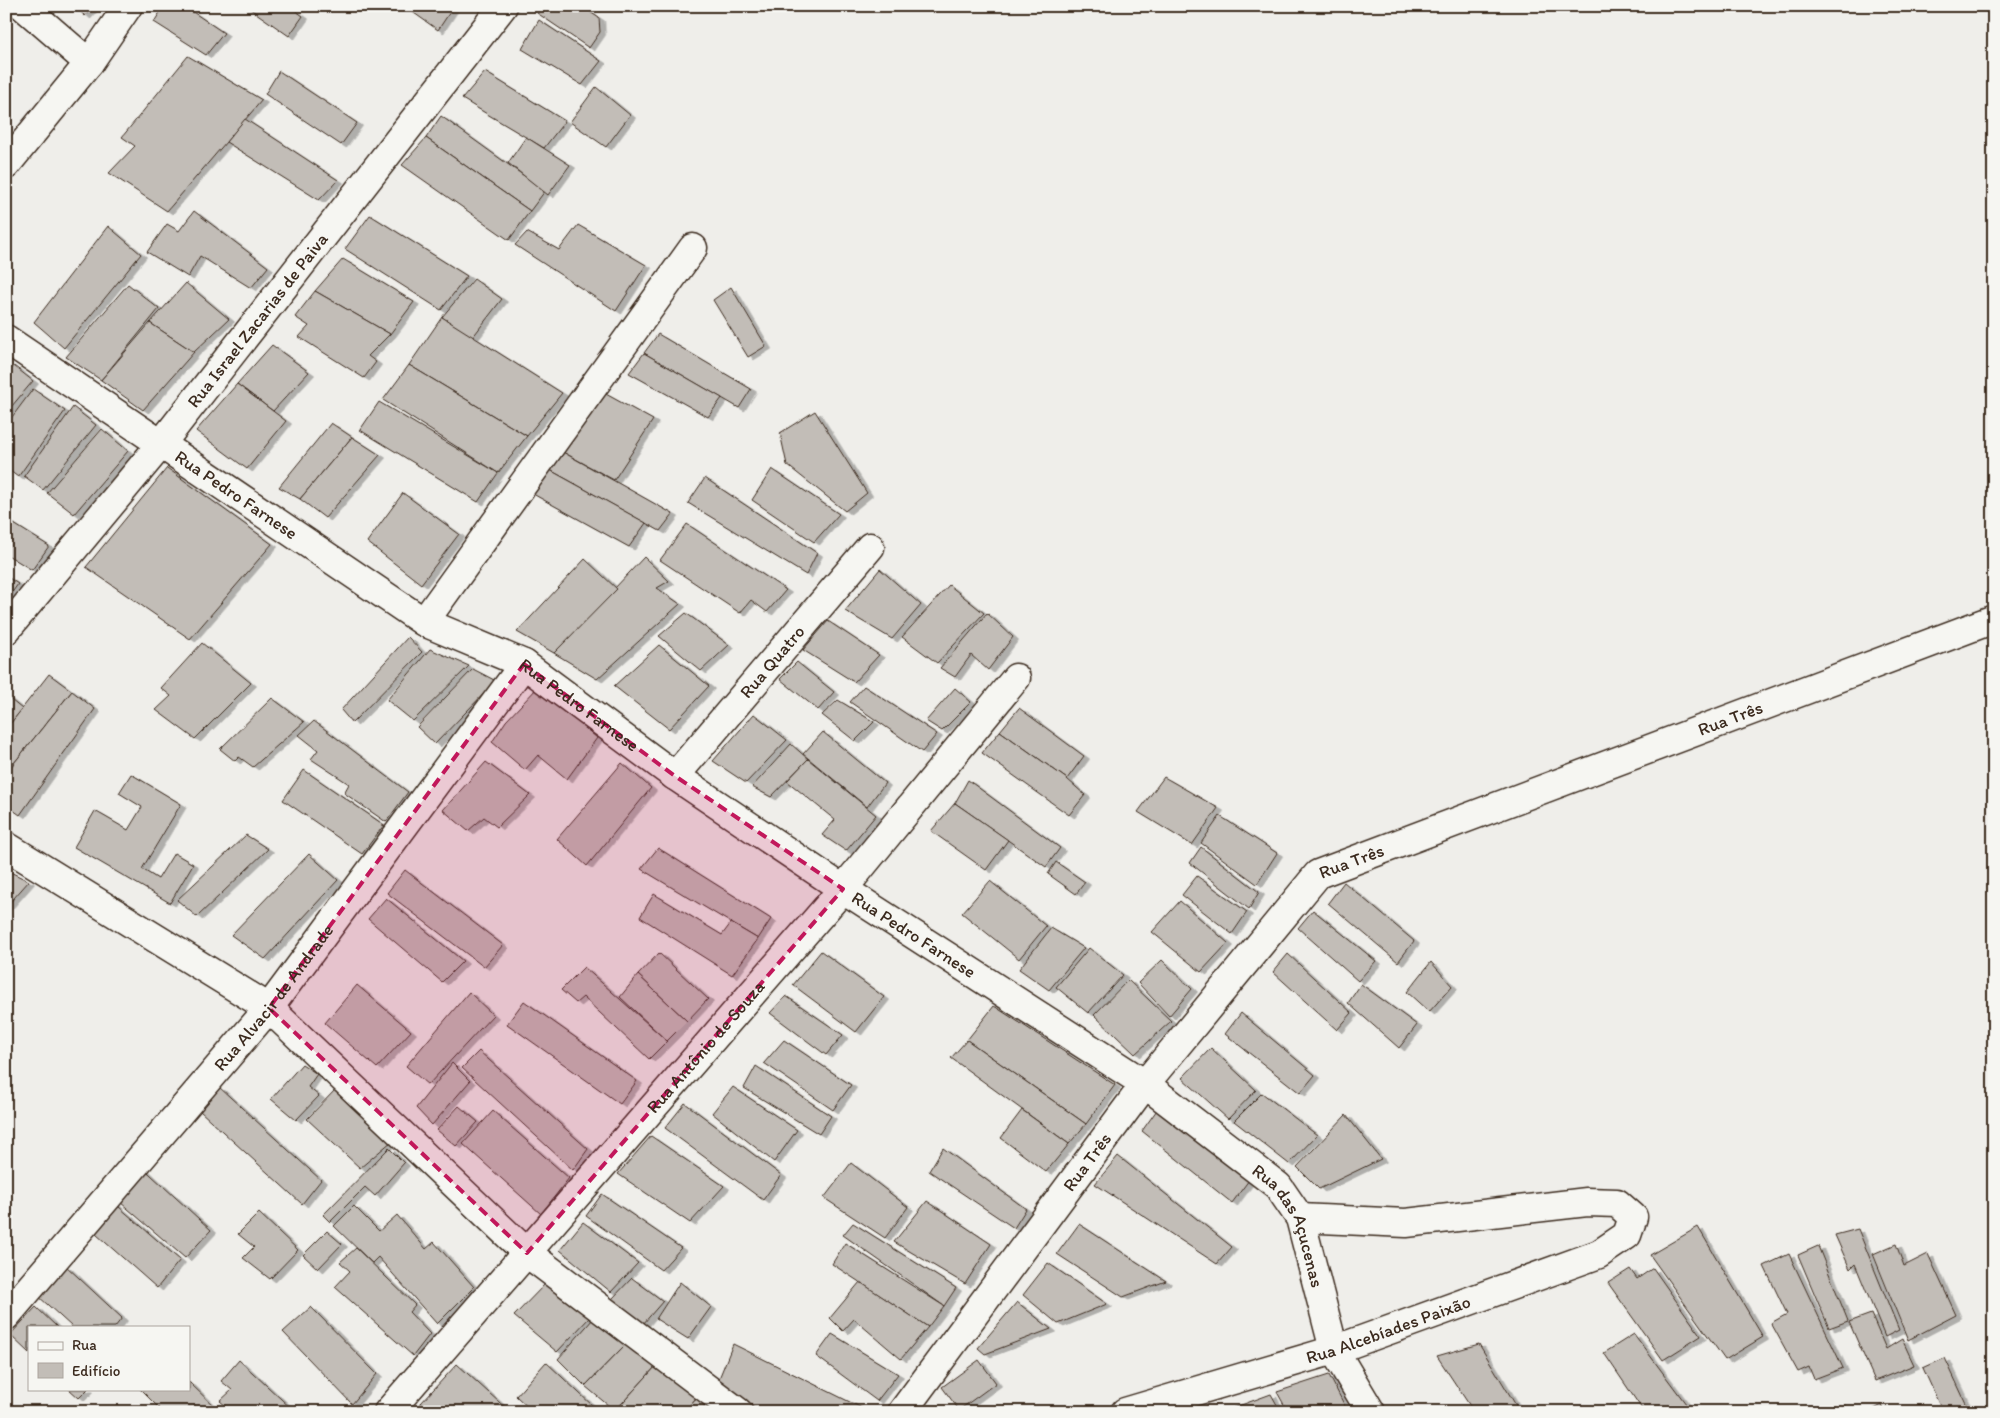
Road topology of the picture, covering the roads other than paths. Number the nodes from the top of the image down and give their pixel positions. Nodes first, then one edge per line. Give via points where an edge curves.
1 (23, 6) edge
2 (128, 6) edge
3 (503, 6) edge
4 (89, 63) junction
5 (6, 165) edge
6 (693, 248) dead end
7 (6, 339) edge
8 (161, 444) junction
9 (870, 547) dead end
10 (1994, 619) edge
11 (424, 622) junction
12 (6, 630) edge
13 (524, 664) junction
14 (1016, 678) dead end
15 (675, 776) junction
16 (6, 846) edge
17 (843, 889) junction
18 (270, 1008) junction
19 (1145, 1084) junction
20 (1300, 1218) junction
21 (527, 1253) junction
22 (6, 1316) edge
23 (1334, 1350) junction
24 (388, 1412) edge
25 (738, 1412) edge
26 (902, 1412) edge
27 (1125, 1412) edge
28 (1372, 1412) edge

1 - 4 street
2 - 4 street
3 - 8 street, Rua Israel Zacarias de Paiva
4 - 5 street
6 - 11 street
7 - 8 street, Rua Pedro Farnese
8 - 11 street, Rua Pedro Farnese
8 - 12 street, Rua Israel Zacarias de Paiva
9 - 15 street, Rua Quatro
10 - 19 street, Rua Três via 1318,874
11 - 13 street, Rua Pedro Farnese
13 - 15 street, Rua Pedro Farnese
13 - 18 street, Rua Alvacir de Andrade
14 - 17 street, Rua Antônio de Souza
15 - 17 street, Rua Pedro Farnese
16 - 18 street
17 - 19 street, Rua Pedro Farnese
17 - 21 street, Rua Antônio de Souza
18 - 21 street
18 - 22 street, Rua Alvacir de Andrade
19 - 20 street, Rua das Açucenas via 1278,1186
19 - 26 street, Rua Três
20 - 23 street, Rua das Açucenas
20 - 23 street, Rua Alcebíades Paixão via 1406,1223 1588,1202 1617,1203 1633,1217 1627,1235 1599,1254
21 - 24 street, Rua Antônio de Souza
21 - 25 street
23 - 27 street, Rua Alcebíades Paixão
23 - 28 street, Rua das Açucenas

